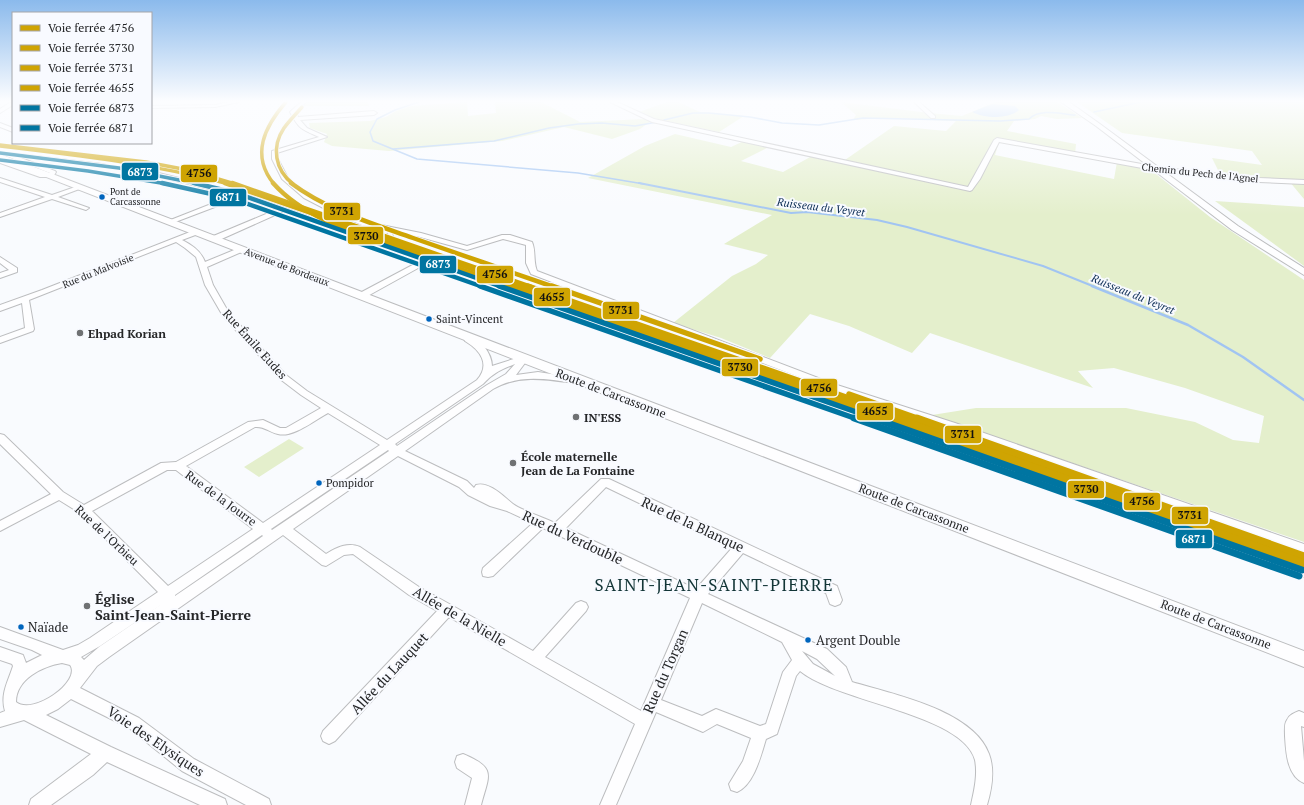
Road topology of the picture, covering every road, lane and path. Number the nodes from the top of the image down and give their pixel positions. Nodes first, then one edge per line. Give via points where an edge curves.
1 (315, 140) edge
2 (741, 140) edge
3 (1118, 140) edge
4 (1124, 140) edge
5 (0, 150) edge
6 (0, 156) edge
7 (0, 160) edge
8 (1155, 168) junction
9 (1164, 170) junction
10 (50, 176) junction
11 (2, 182) edge
12 (1304, 182) edge
13 (80, 187) junction
14 (240, 195) junction
15 (52, 197) junction
16 (86, 208) dead end
17 (284, 209) junction
18 (0, 215) edge
19 (170, 222) junction
20 (195, 232) junction
21 (176, 239) junction
22 (214, 239) junction
23 (242, 250) junction
24 (0, 258) edge
25 (428, 260) junction
26 (202, 266) junction
27 (1304, 269) edge
28 (1304, 272) edge
29 (0, 276) edge
30 (362, 296) junction
31 (25, 300) junction
32 (0, 308) edge
33 (451, 331) junction
34 (0, 340) edge
35 (523, 359) junction
36 (487, 374) junction
37 (503, 380) junction
38 (585, 383) junction
39 (329, 408) junction
40 (434, 413) junction
41 (445, 418) junction
42 (0, 438) edge
43 (392, 448) junction
44 (178, 466) junction
45 (59, 495) junction
46 (84, 510) junction
47 (542, 522) junction
48 (0, 526) edge
49 (557, 529) junction
50 (273, 531) junction
51 (740, 547) junction
52 (1304, 549) edge
53 (488, 572) dead end
54 (1304, 572) edge
55 (167, 593) junction
56 (698, 596) junction
57 (835, 600) dead end
58 (171, 606) junction
59 (581, 607) dead end
60 (448, 609) junction
61 (0, 633) edge
62 (788, 638) junction
63 (0, 653) edge
64 (62, 656) junction
65 (535, 659) junction
66 (1304, 659) edge
67 (800, 661) junction
68 (16, 682) junction
69 (73, 686) junction
70 (846, 687) junction
71 (651, 703) junction
72 (4, 704) edge
73 (23, 713) junction
74 (0, 720) edge
75 (644, 720) junction
76 (1304, 720) edge
77 (760, 734) junction
78 (329, 736) dead end
79 (105, 753) junction
80 (463, 762) dead end
81 (1304, 775) edge
82 (737, 784) dead end
83 (37, 805) edge
84 (220, 805) edge
85 (263, 805) edge
86 (473, 805) edge
87 (608, 805) edge
88 (979, 805) edge

1 - 52 street via 274,152 275,159 285,179 306,197 337,213 364,224 467,248 502,237 528,244 530,263 534,272 831,386 951,425
2 - 8 street, Chemin du Pech de l'Agnel via 970,189 997,140
3 - 8 main road
4 - 9 main road
5 - 10 street, Avenue de Bordeaux via 53,172
5 - 14 street via 102,161
6 - 10 main road, Avenue de Bordeaux
7 - 10 street, Avenue de Bordeaux via 42,176
8 - 9 street, Chemin du Pech de l'Agnel
8 - 28 main road via 1240,232
9 - 12 street, Chemin du Pech de l'Agnel
9 - 27 main road via 1232,221
10 - 13 main road, Avenue de Bordeaux
11 - 15 street
13 - 15 street
13 - 19 main road, Avenue de Bordeaux
14 - 17 street
14 - 19 street
15 - 16 street
15 - 18 street
17 - 22 street
17 - 25 street via 380,240
19 - 20 main road, Avenue de Bordeaux
20 - 21 street, Rue du Malvoisie
20 - 22 main road, Avenue de Bordeaux
21 - 26 street, Rue Émile Eudes via 198,256
21 - 31 street, Rue du Malvoisie
22 - 23 main road, Avenue de Bordeaux
23 - 26 street
23 - 30 main road, Avenue de Bordeaux
24 - 29 street via 14,270
25 - 30 street
25 - 54 street via 963,451 1222,540
26 - 39 street, Rue Émile Eudes via 209,285 226,314 283,377
30 - 33 main road, Avenue de Bordeaux
31 - 32 street, Rue du Malvoisie
31 - 34 street via 30,329
33 - 35 main road, Avenue de Bordeaux
33 - 36 street via 482,348 488,361
35 - 36 street via 502,365
35 - 37 street via 516,371
35 - 38 main road, Route de Carcassonne
36 - 40 street via 480,382
37 - 38 street via 538,375
37 - 41 street
38 - 66 main road, Route de Carcassonne
39 - 43 street, Rue Émile Eudes
39 - 44 street via 288,432 278,432 260,422 252,424
40 - 41 street
40 - 43 street
41 - 43 street
42 - 45 street, Rue de l'Orbieu
43 - 47 street, Rue du Verdouble via 463,484 472,492 494,503 510,507
43 - 50 street
43 - 50 street
44 - 46 street, Rue de la Jourre via 165,466
44 - 50 street, Rue de la Jourre
45 - 46 street, Rue de l'Orbieu
45 - 48 street
46 - 55 street, Rue de l'Orbieu
47 - 49 street, Rue du Verdouble
47 - 53 street
49 - 51 street, Rue de la Blanque via 605,482
49 - 56 street, Rue du Verdouble
50 - 55 street
50 - 58 street
50 - 60 street, Allée de la Nielle via 326,561 343,550 356,550 414,591
51 - 56 street, Rue du Torgan
51 - 57 street, Rue de la Blanque via 832,590
55 - 58 street, Rue de l'Orbieu
55 - 64 street via 82,650
56 - 62 street, Rue du Verdouble
56 - 71 street, Rue du Torgan
58 - 69 street via 92,661
59 - 65 street
60 - 65 street, Allée de la Nielle
60 - 78 street, Allée du Lauquet
61 - 64 street
62 - 67 street
62 - 70 street, Rue du Verdouble via 822,654 841,672
63 - 68 street via 18,660 20,666
64 - 68 street via 36,665
64 - 69 street via 72,658 80,666
65 - 75 street, Allée de la Nielle
67 - 70 street via 807,669
67 - 77 street via 790,672 772,729
68 - 72 street
69 - 73 street via 49,706
69 - 85 street, Voie des Elysiques via 134,723 188,765
70 - 88 street via 928,714 954,726 970,739 981,754 984,770
71 - 75 street, Rue du Torgan
71 - 77 street via 704,724 716,716
72 - 73 street
73 - 74 street
73 - 79 street, Voie des Elysiques
75 - 87 street, Rue du Torgan
76 - 81 street via 1299,718 1293,723 1296,762
77 - 82 street via 749,766
79 - 83 street
79 - 84 street, Voie des Elysiques
80 - 86 street via 481,774

